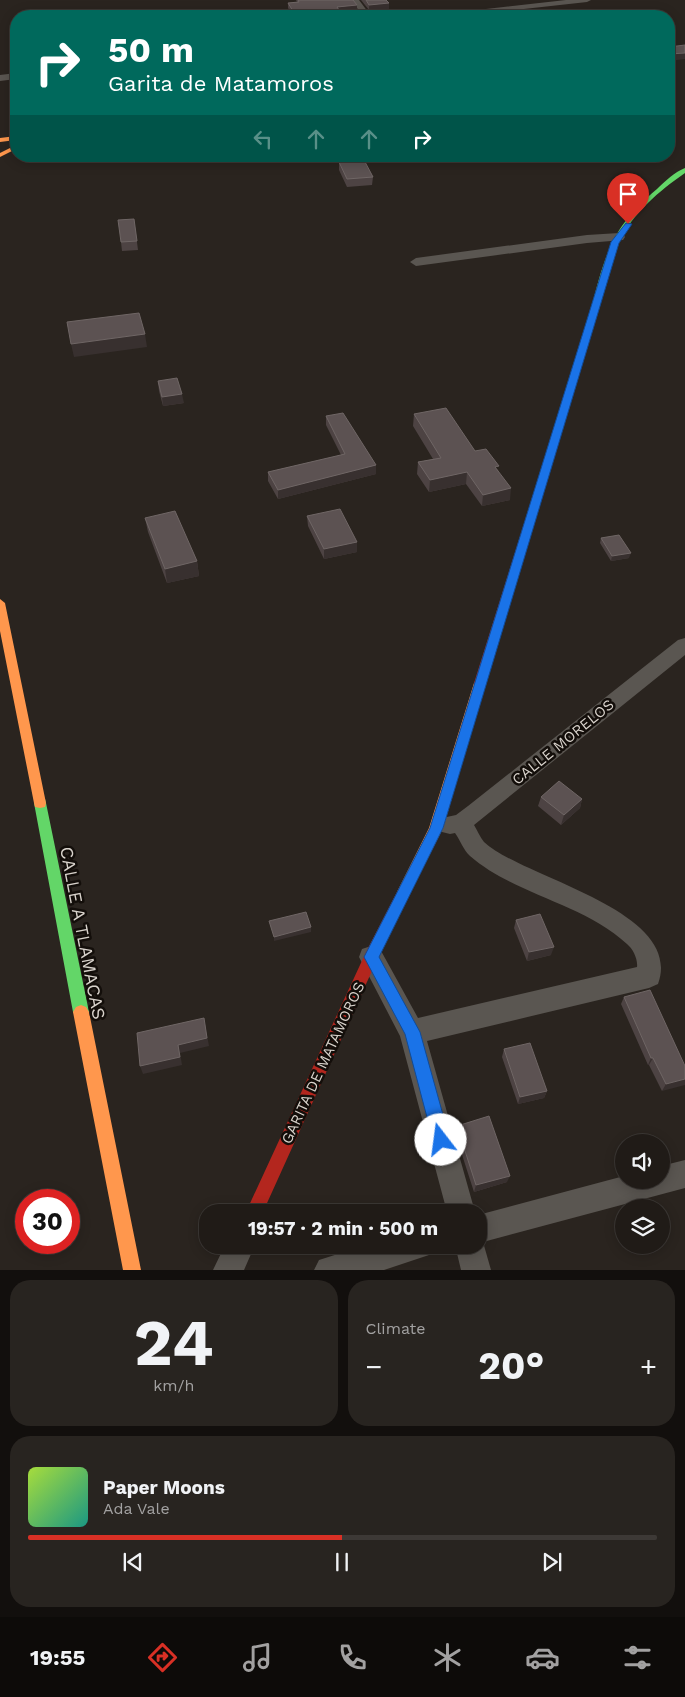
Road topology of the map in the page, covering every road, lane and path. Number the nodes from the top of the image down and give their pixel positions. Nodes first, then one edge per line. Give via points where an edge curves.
1 (518, 0) edge
2 (587, 0) edge
3 (525, 6) junction
4 (492, 10) edge
5 (685, 170) edge
6 (619, 237) junction
7 (416, 262) dead end
8 (0, 603) edge
9 (685, 645) edge
10 (461, 823) junction
11 (436, 828) junction
12 (371, 957) junction
13 (412, 1032) junction
14 (685, 1174) edge
15 (258, 1204) edge
16 (459, 1204) edge
17 (487, 1227) edge
18 (236, 1254) edge
19 (387, 1254) edge
20 (472, 1254) edge
21 (132, 1270) edge
22 (228, 1270) edge
23 (329, 1270) edge
24 (476, 1270) edge

1 - 3 street
2 - 3 street
3 - 4 street
5 - 6 street, GARITA DE MATAMOROS via 661,186
6 - 7 street
6 - 11 street, GARITA DE MATAMOROS
8 - 21 street, CALLE A TLAMACAS
9 - 10 street, CALLE MORELOS
10 - 11 street, CALLE MORELOS
10 - 13 street via 476,848 501,865 613,919 637,938 650,959 649,976
11 - 12 street, GARITA DE MATAMOROS
12 - 13 street
12 - 15 street, GARITA DE MATAMOROS
13 - 16 street
14 - 17 street
18 - 22 street
19 - 23 street
20 - 24 street

